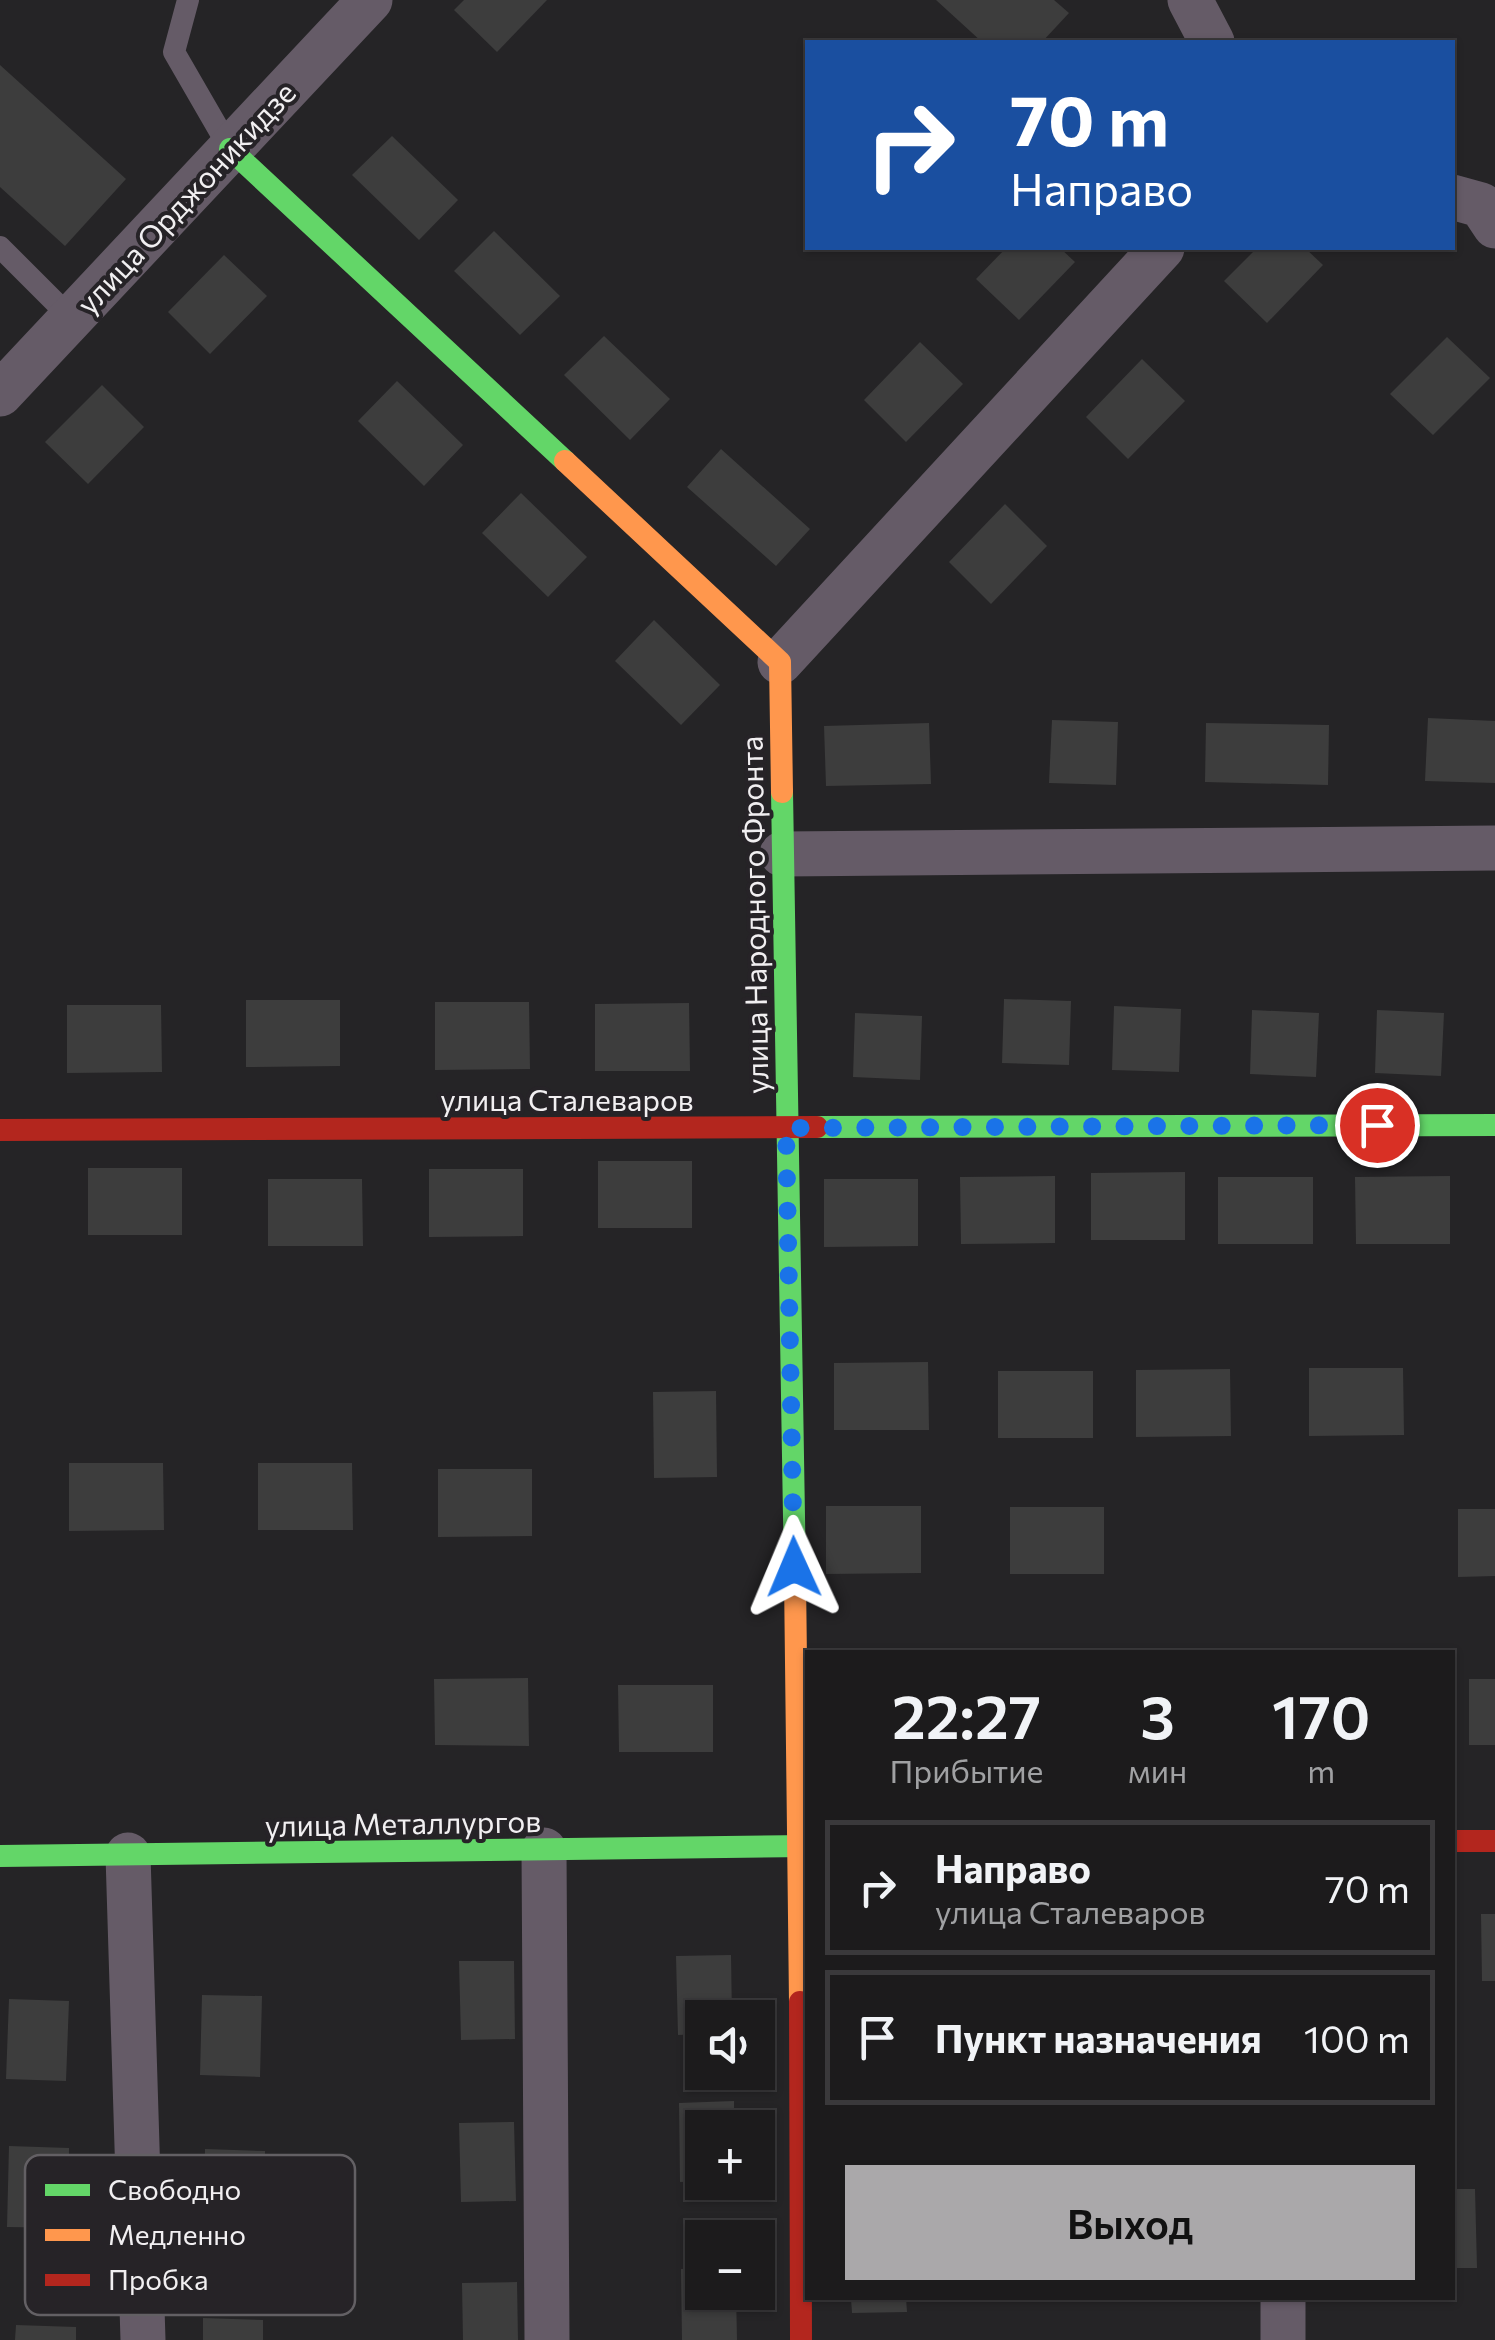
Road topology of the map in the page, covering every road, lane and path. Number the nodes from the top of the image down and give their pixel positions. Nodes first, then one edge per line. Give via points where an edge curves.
1 (188, 0) edge
2 (370, 0) edge
3 (1190, 0) edge
4 (1211, 40) edge
5 (230, 148) junction
6 (1455, 198) edge
7 (1495, 226) edge
8 (0, 248) edge
9 (1160, 250) edge
10 (72, 318) junction
11 (0, 394) edge
12 (780, 662) junction
13 (1495, 848) edge
14 (782, 854) junction
15 (1495, 1125) edge
16 (786, 1128) junction
17 (0, 1130) edge
18 (1455, 1841) edge
19 (1495, 1841) edge
20 (803, 1846) edge
21 (544, 1850) junction
22 (128, 1855) junction
23 (0, 1856) edge
24 (137, 2155) edge
25 (1283, 2300) edge
26 (142, 2315) edge
27 (143, 2340) edge
28 (547, 2340) edge
29 (801, 2340) edge
30 (1284, 2340) edge

1 - 5 lane via 174,52
2 - 5 street, улица Орджоникидзе
3 - 4 street
5 - 10 street, улица Орджоникидзе
5 - 12 street
6 - 7 street via 1481,206
8 - 10 lane
9 - 12 street
10 - 11 street, улица Орджоникидзе
12 - 14 street, улица Народного Фронта
13 - 14 street
14 - 16 street, улица Народного Фронта
15 - 16 street, улица Сталеваров
16 - 17 street, улица Сталеваров
16 - 20 street, улица Народного Фронта
18 - 19 street
20 - 21 street, улица Металлургов
20 - 29 street, улица Народного Фронта
21 - 22 street, улица Металлургов
21 - 28 street
22 - 23 street, улица Металлургов
22 - 24 street
25 - 30 street
26 - 27 street

